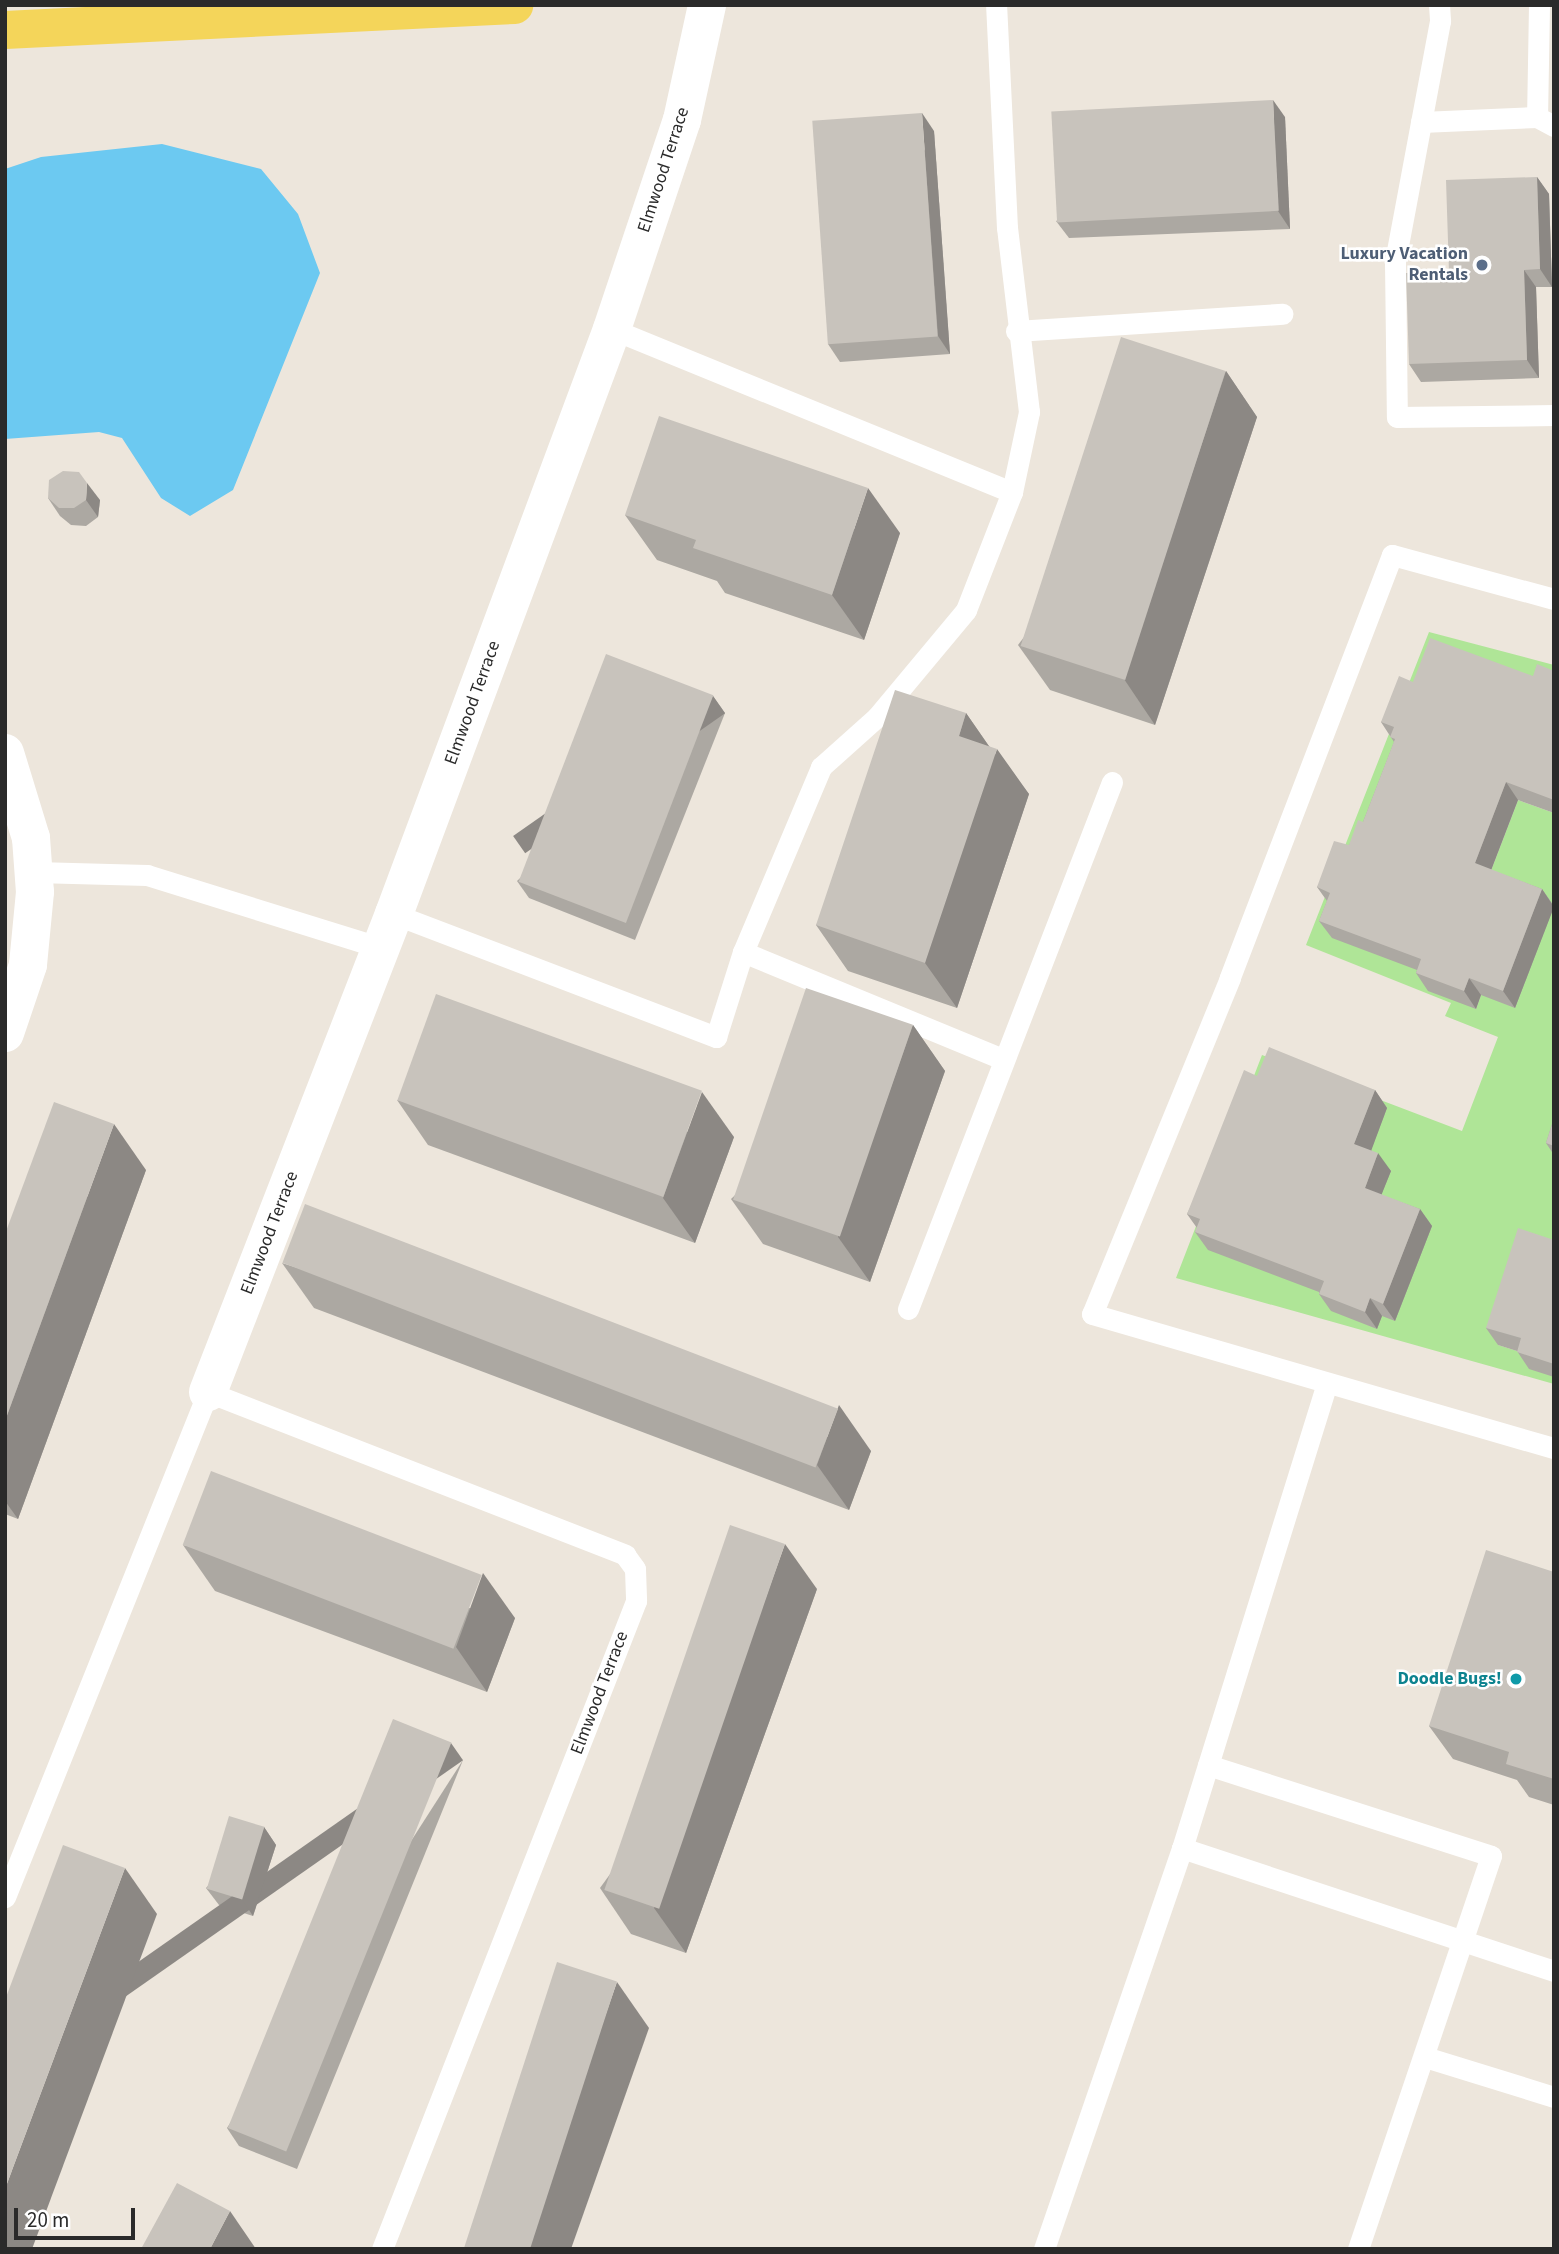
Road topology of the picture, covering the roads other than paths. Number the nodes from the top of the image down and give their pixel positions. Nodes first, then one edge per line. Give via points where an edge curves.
1 (514, 5) edge
2 (707, 5) edge
3 (996, 5) edge
4 (1439, 5) edge
5 (1539, 5) edge
6 (162, 13) edge
7 (5, 30) edge
8 (1421, 122) junction
9 (1545, 122) edge
10 (1282, 314) dead end
11 (612, 329) junction
12 (1016, 331) junction
13 (1554, 415) edge
14 (1012, 492) junction
15 (1554, 599) edge
16 (5, 753) edge
17 (1112, 782) dead end
18 (35, 872) junction
19 (387, 931) junction
20 (743, 952) junction
21 (5, 1032) edge
22 (1002, 1059) junction
23 (908, 1309) dead end
24 (1327, 1383) junction
25 (208, 1392) junction
26 (1554, 1448) edge
27 (1208, 1765) junction
28 (1182, 1848) junction
29 (5, 1897) edge
30 (1463, 1941) junction
31 (1554, 1971) edge
32 (1425, 2057) junction
33 (1554, 2097) edge
34 (382, 2249) edge
35 (1044, 2249) edge
36 (1357, 2249) edge

1 - 6 main road
2 - 11 street, Elmwood Terrace via 682,120
3 - 12 lane
4 - 8 lane
5 - 9 lane
6 - 7 main road
8 - 9 lane
8 - 13 lane via 1395,262 1397,417
10 - 12 lane
11 - 14 lane
11 - 19 street, Elmwood Terrace
12 - 14 lane via 1028,412
14 - 20 lane via 966,610 877,717 821,767
15 - 24 lane via 1392,555 1230,978 1093,1314
16 - 18 street via 22,795
17 - 22 lane
18 - 19 lane via 147,875
18 - 21 street via 28,965
19 - 20 lane via 716,1037
19 - 25 street, Elmwood Terrace
20 - 22 lane
22 - 23 lane
24 - 26 lane
24 - 27 lane
25 - 29 lane, Elmwood Terrace
25 - 34 lane, Elmwood Terrace via 604,1543 625,1555 637,1576 636,1601
27 - 28 lane
27 - 30 lane via 1491,1856
28 - 30 lane
28 - 35 lane
30 - 31 lane
30 - 32 lane
32 - 33 lane
32 - 36 lane

